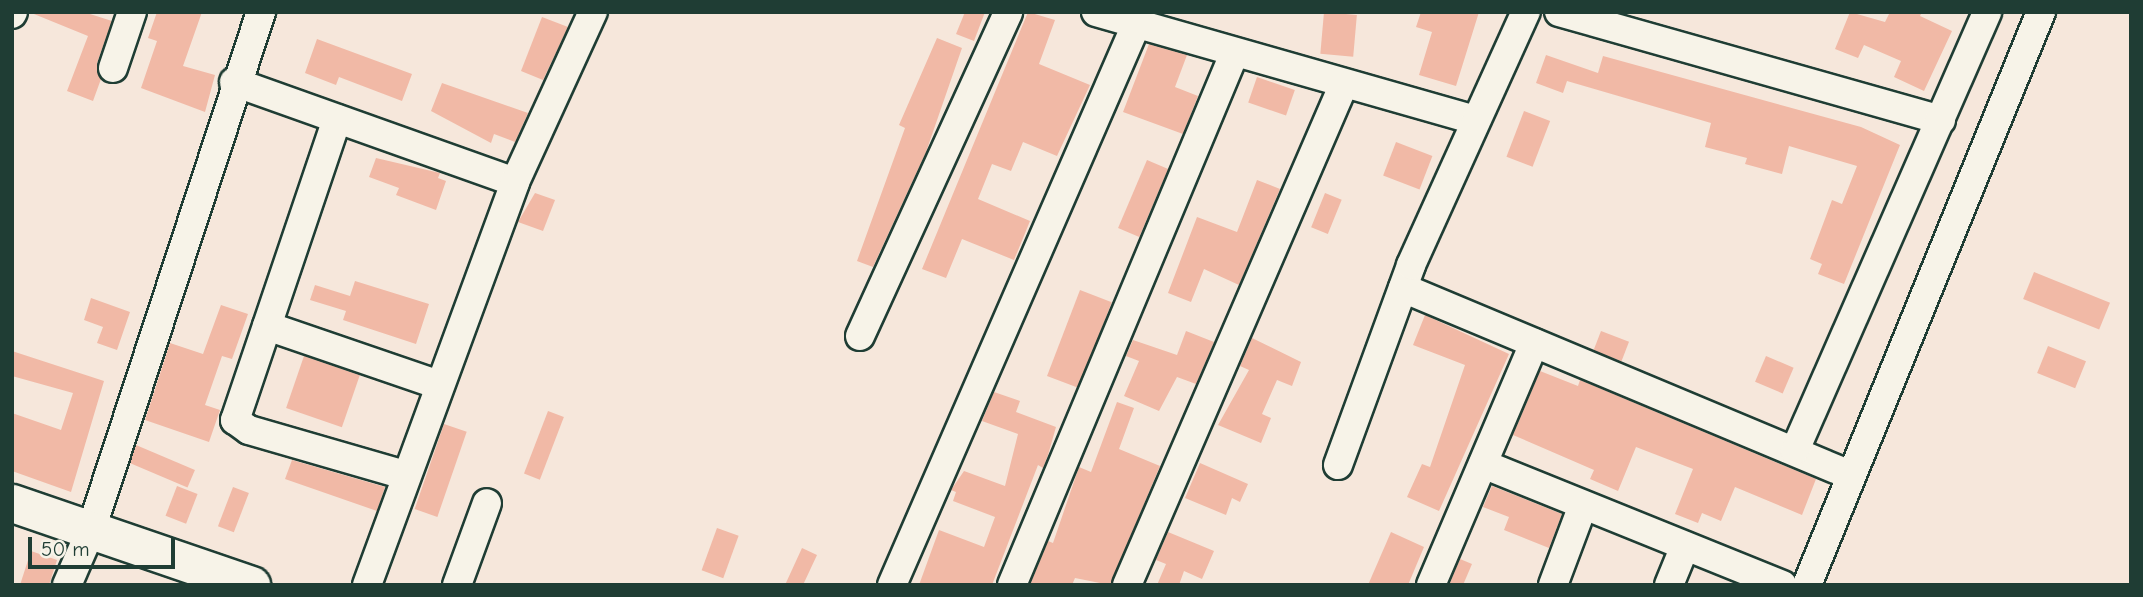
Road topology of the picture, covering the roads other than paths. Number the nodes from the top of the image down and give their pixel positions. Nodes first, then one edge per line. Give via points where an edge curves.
1 (132, 12) edge
2 (261, 12) edge
3 (593, 12) edge
4 (1008, 12) edge
5 (1096, 12) edge
6 (1526, 12) edge
7 (1559, 12) edge
8 (1987, 12) edge
9 (2040, 12) edge
10 (1136, 24) junction
11 (1234, 54) junction
12 (113, 68) dead end
13 (234, 82) junction
14 (1343, 86) junction
15 (337, 119) junction
16 (1476, 120) junction
17 (1941, 120) junction
18 (515, 182) junction
19 (1403, 288) junction
20 (267, 326) junction
21 (860, 336) dead end
22 (1535, 343) junction
23 (439, 385) junction
24 (1795, 450) junction
25 (1483, 464) junction
26 (1338, 466) dead end
27 (405, 475) junction
28 (1849, 475) junction
29 (12, 503) edge
30 (488, 503) dead end
31 (1582, 508) junction
32 (91, 530) junction
33 (1685, 546) junction
34 (67, 585) edge
35 (251, 585) edge
36 (367, 585) edge
37 (457, 585) edge
38 (892, 585) edge
39 (1012, 585) edge
40 (1127, 585) edge
41 (1431, 585) edge
42 (1553, 585) edge
43 (1670, 585) edge
44 (1783, 585) edge
45 (1807, 585) edge

1 - 12 street
2 - 13 street
3 - 18 street
4 - 21 street
5 - 10 street
6 - 16 street
7 - 17 street
8 - 17 street
9 - 28 street
10 - 11 street
10 - 38 street
11 - 14 street
11 - 39 street
13 - 15 street
13 - 32 street
14 - 16 street
14 - 40 street
15 - 18 street
15 - 20 street
16 - 19 street
17 - 24 street
18 - 23 street
19 - 22 street
19 - 26 street
20 - 23 street
20 - 27 street via 237,411 239,426
22 - 24 street
22 - 25 street
23 - 27 street
24 - 28 street
25 - 31 street
25 - 41 street
27 - 36 street
28 - 45 street
29 - 32 main road
30 - 37 street
31 - 33 street
31 - 42 street
32 - 34 street
32 - 35 main road
33 - 43 street
33 - 44 street

